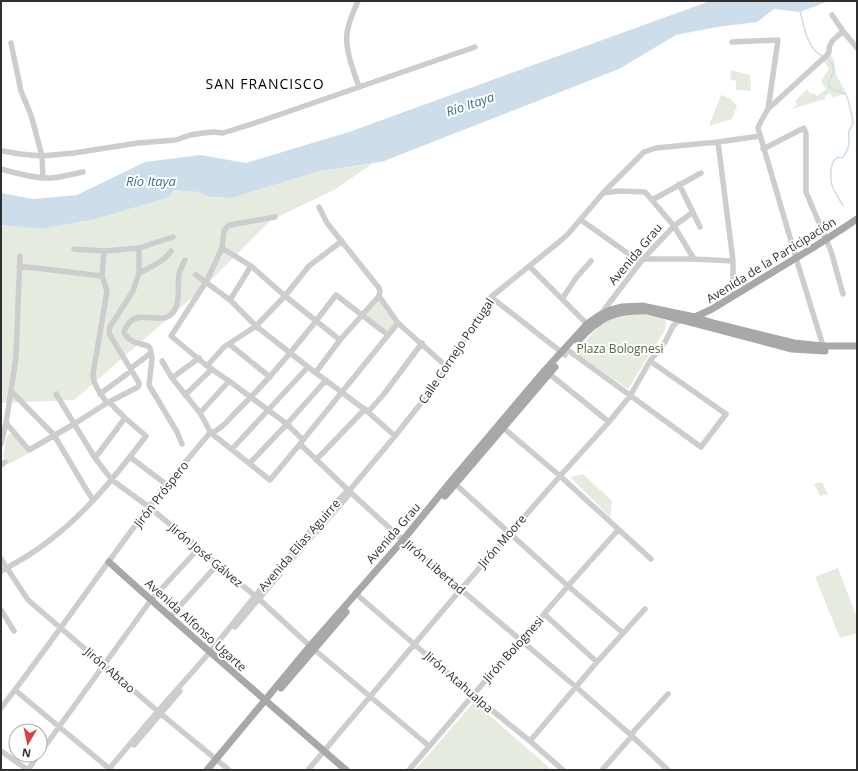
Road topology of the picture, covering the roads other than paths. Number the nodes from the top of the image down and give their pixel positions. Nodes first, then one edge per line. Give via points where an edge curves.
1 (358, 1) edge
2 (832, 15) dead end
3 (843, 31) junction
4 (732, 42) dead end
5 (11, 43) dead end
6 (475, 47) dead end
7 (857, 48) edge
8 (359, 87) junction
9 (768, 109) junction
10 (760, 136) junction
11 (718, 142) junction
12 (763, 149) junction
13 (3, 151) dead end
14 (42, 156) junction
15 (1, 169) edge
16 (83, 172) dead end
17 (701, 173) dead end
18 (43, 178) junction
19 (679, 184) junction
20 (603, 193) junction
21 (652, 200) junction
22 (319, 207) dead end
23 (693, 212) junction
24 (275, 217) dead end
25 (857, 219) edge
26 (581, 220) junction
27 (674, 226) junction
28 (700, 227) dead end
29 (173, 237) dead end
30 (342, 240) junction
31 (139, 248) junction
32 (222, 248) junction
33 (74, 249) dead end
34 (104, 251) junction
35 (171, 251) dead end
36 (20, 256) dead end
37 (796, 258) junction
38 (694, 259) junction
39 (185, 260) dead end
40 (641, 260) junction
41 (591, 261) dead end
42 (733, 261) junction
43 (19, 266) junction
44 (251, 266) junction
45 (529, 266) junction
46 (139, 273) junction
47 (196, 275) dead end
48 (102, 276) junction
49 (206, 282) junction
50 (843, 294) dead end
51 (285, 296) junction
52 (379, 296) junction
53 (490, 296) junction
54 (733, 296) junction
55 (562, 299) junction
56 (230, 300) junction
57 (712, 309) junction
58 (361, 315) junction
59 (600, 315) junction
60 (695, 317) junction
61 (682, 320) junction
62 (316, 321) junction
63 (398, 323) junction
64 (713, 323) junction
65 (587, 324) junction
66 (256, 326) junction
67 (388, 335) junction
68 (340, 340) junction
69 (229, 344) junction
70 (422, 344) junction
71 (857, 346) edge
72 (824, 348) junction
73 (857, 351) edge
74 (565, 352) junction
75 (151, 353) junction
76 (291, 353) junction
77 (199, 358) junction
78 (162, 361) dead end
79 (650, 361) junction
80 (210, 367) junction
81 (308, 367) junction
82 (447, 367) junction
83 (130, 368) junction
84 (316, 372) junction
85 (547, 372) junction
86 (127, 374) dead end
87 (270, 377) junction
88 (172, 378) junction
89 (326, 380) junction
90 (229, 381) junction
91 (12, 391) junction
92 (343, 392) junction
93 (56, 394) dead end
94 (100, 394) junction
95 (185, 395) junction
96 (630, 396) junction
97 (251, 398) junction
98 (108, 402) junction
99 (268, 410) junction
100 (366, 410) junction
101 (200, 413) junction
102 (125, 418) junction
103 (609, 422) junction
104 (6, 423) junction
105 (74, 424) junction
106 (287, 424) junction
107 (501, 426) junction
108 (211, 433) junction
109 (54, 435) junction
110 (395, 436) junction
111 (302, 442) junction
112 (1, 444) edge
113 (182, 444) dead end
114 (232, 449) junction
115 (130, 457) junction
116 (95, 458) junction
117 (316, 460) junction
118 (250, 463) junction
119 (560, 476) junction
120 (112, 480) junction
121 (453, 482) junction
122 (167, 485) junction
123 (349, 491) junction
124 (93, 500) junction
125 (149, 507) junction
126 (618, 530) junction
127 (509, 533) junction
128 (404, 541) junction
129 (199, 548) junction
130 (1, 559) edge
131 (651, 560) dead end
132 (109, 562) junction
133 (217, 565) junction
134 (4, 570) edge
135 (568, 586) junction
136 (460, 590) junction
137 (357, 594) junction
138 (257, 597) junction
139 (151, 600) junction
140 (645, 609) dead end
141 (1, 610) edge
142 (544, 614) junction
143 (170, 617) junction
144 (61, 628) junction
145 (14, 631) dead end
146 (623, 633) junction
147 (521, 639) junction
148 (415, 644) junction
149 (312, 647) junction
150 (211, 653) junction
151 (597, 662) junction
152 (105, 665) junction
153 (576, 687) junction
154 (15, 690) junction
155 (473, 694) junction
156 (668, 694) dead end
157 (370, 696) junction
158 (266, 702) junction
159 (1, 708) edge
160 (159, 712) junction
161 (59, 726) junction
162 (632, 736) junction
163 (48, 741) edge
164 (530, 741) junction
165 (429, 746) junction
166 (1, 751) edge
167 (323, 753) junction
168 (218, 761) junction
169 (28, 770) edge
170 (111, 770) edge
171 (207, 770) edge
172 (213, 770) edge
173 (229, 770) edge
174 (308, 770) edge
175 (340, 770) edge
176 (346, 770) edge
177 (409, 770) edge
178 (562, 770) edge
179 (602, 770) edge
180 (668, 770) edge

1 - 8 street via 350,19 346,40
2 - 3 street
3 - 7 street
3 - 9 street via 831,42 829,52
4 - 9 street via 778,40
5 - 14 street via 21,91 31,115
6 - 8 street
8 - 14 street via 223,133 203,133 176,140
9 - 10 street via 758,128
10 - 11 street, Calle Cornejo Portugal
10 - 12 street
11 - 20 street, Calle Cornejo Portugal via 656,148 644,152
11 - 42 street
12 - 37 street
12 - 50 street via 804,128 806,192 831,251
13 - 14 street
14 - 18 street
15 - 18 street
16 - 18 street
17 - 19 street
19 - 21 street
19 - 23 street
20 - 21 street via 642,191
20 - 26 street, Calle Cornejo Portugal
21 - 27 street
22 - 30 street via 327,223
23 - 27 street, Avenida Grau
23 - 28 street
24 - 32 street via 230,225 224,231
25 - 37 main road, Avenida de la Participación, bridge
26 - 40 street
26 - 45 street, Calle Cornejo Portugal
27 - 38 street
27 - 40 street, Avenida Grau
29 - 31 street
30 - 51 street via 309,266
30 - 52 street via 379,288
31 - 34 street
31 - 46 street
32 - 44 street
32 - 49 street
33 - 34 street
34 - 48 street
35 - 46 street via 159,263
36 - 43 street
37 - 54 main road, Avenida de la Participación
37 - 72 street
38 - 40 street
38 - 42 street
39 - 75 street via 179,275 177,303 173,312 168,317 138,317 131,320 125,328 124,333 128,338 148,346
40 - 59 street, Avenida Grau
41 - 55 street
42 - 54 street
43 - 48 street
43 - 91 street via 16,356
44 - 51 street
44 - 56 street
45 - 53 street, Calle Cornejo Portugal
45 - 55 street
46 - 83 street via 133,291 109,331
47 - 49 street
48 - 94 street via 106,297 93,374
49 - 56 street
49 - 77 street, Jirón Libertad via 171,336
51 - 62 street
51 - 66 street
52 - 58 street
52 - 63 street
53 - 74 street
53 - 82 street, Calle Cornejo Portugal
54 - 57 main road, Avenida de la Participación
55 - 65 street
56 - 66 street
57 - 60 main road, Avenida de la Participación
57 - 64 main road via 709,318
58 - 62 street, Jirón Próspero via 336,295
58 - 67 street
58 - 68 street
59 - 60 main road, Avenida Grau via 622,307 642,306
59 - 65 main road, Avenida Grau
60 - 61 street
60 - 64 main road, Avenida Grau
61 - 72 main road via 792,349
61 - 74 main road via 648,311 610,316 599,322
61 - 79 street, Jirón Moore via 673,326 662,347
62 - 68 street
62 - 76 street, Jirón Próspero
63 - 67 street
63 - 70 street
64 - 72 main road, Avenida Grau
65 - 74 main road, Avenida Grau
66 - 69 street
66 - 76 street
67 - 92 street
68 - 84 street
69 - 80 street
69 - 87 street
70 - 82 street
70 - 100 street via 384,394
71 - 72 main road
72 - 73 main road
74 - 85 main road, Avenida Grau
74 - 96 street
75 - 83 street
75 - 113 street via 149,385
76 - 81 street
76 - 87 street, Jirón Próspero
77 - 80 street, Jirón Libertad
77 - 88 street
78 - 88 street
79 - 96 street, Jirón Moore
79 - 96 street via 726,414 701,447
80 - 90 street, Jirón Libertad
80 - 95 street
81 - 84 street
81 - 99 street
82 - 110 street, Calle Cornejo Portugal
83 - 98 street via 140,385
84 - 89 street
85 - 103 street
85 - 107 main road, Avenida Grau
86 - 94 street
87 - 97 street, Jirón Próspero
88 - 95 street
89 - 92 street
89 - 106 street
90 - 97 street, Jirón Libertad
90 - 101 street
91 - 104 street
91 - 109 street
92 - 100 street
92 - 111 street
93 - 105 street, Jirón José Gálvez
94 - 98 street
95 - 101 street
96 - 103 street, Jirón Moore
97 - 99 street, Jirón Libertad
97 - 108 street, Jirón Próspero via 217,431
98 - 102 street
98 - 105 street
99 - 106 street, Jirón Libertad
99 - 114 street
100 - 110 street
100 - 117 street
101 - 108 street
102 - 115 street via 146,436
102 - 116 street
103 - 119 street, Jirón Moore
104 - 109 street via 29,450
104 - 112 street
105 - 109 street
105 - 116 street, Jirón José Gálvez
106 - 111 street, Jirón Libertad
106 - 118 street
107 - 119 street
107 - 121 main road, Avenida Grau
108 - 114 street
108 - 122 street, Jirón Próspero
109 - 124 street
110 - 123 street, Calle Cornejo Portugal
111 - 117 street, Jirón Libertad
111 - 118 street via 270,480
114 - 118 street
115 - 120 street
115 - 122 street
116 - 120 street, Jirón José Gálvez
117 - 123 street, Jirón Libertad
119 - 126 street
119 - 127 street, Jirón Moore
120 - 124 street
120 - 125 street, Jirón José Gálvez
121 - 127 street
121 - 128 main road, Avenida Grau
122 - 125 street, Jirón Próspero
123 - 128 street, Jirón Libertad
123 - 138 street, Avenida Elías Aguirre via 348,496
124 - 134 street via 51,539 29,556
125 - 129 street, Jirón José Gálvez
125 - 132 street, Jirón Próspero
126 - 131 street
126 - 135 street, Jirón Bolognesi
127 - 135 street
127 - 136 street, Jirón Moore
128 - 136 street, Jirón Libertad
128 - 137 main road, Avenida Grau
129 - 133 street, Jirón José Gálvez
129 - 139 street
130 - 134 street, Jirón Abtao
132 - 139 main road, Avenida Alfonso Ugarte
132 - 144 street, Jirón Próspero
133 - 138 street, Jirón José Gálvez
133 - 143 street
134 - 144 street, Jirón Abtao via 28,600
135 - 142 street, Jirón Bolognesi
135 - 146 street
136 - 147 street, Jirón Libertad
136 - 148 street, Jirón Moore
137 - 148 street, Jirón Atahualpa
137 - 149 main road, Avenida Grau
138 - 149 street, Jirón José Gálvez
138 - 150 street, Avenida Elías Aguirre
139 - 143 main road, Avenida Alfonso Ugarte
139 - 152 street
140 - 146 street
141 - 145 street
142 - 147 street, Jirón Bolognesi
142 - 151 street
143 - 150 main road, Avenida Alfonso Ugarte
144 - 152 street, Jirón Abtao
144 - 154 street, Jirón Próspero
146 - 151 street
147 - 153 street, Jirón Libertad
147 - 155 street, Jirón Bolognesi
148 - 155 street, Jirón Atahualpa
148 - 157 street, Jirón Moore
149 - 157 street, Jirón José Gálvez
149 - 158 main road, Avenida Grau
150 - 158 main road, Avenida Alfonso Ugarte
150 - 160 street, Avenida Elías Aguirre
151 - 153 street
152 - 160 street, Jirón Abtao
152 - 161 street
153 - 162 street, Jirón Libertad
153 - 164 street
154 - 159 street, Jirón Próspero
154 - 161 street
155 - 164 street, Jirón Atahualpa
155 - 165 street, Jirón Bolognesi
156 - 162 street
157 - 165 street, Jirón José Gálvez
157 - 167 street, Jirón Moore
158 - 167 main road, Avenida Alfonso Ugarte via 274,713
158 - 168 main road, Avenida Grau
160 - 168 street, Jirón Abtao
160 - 170 street, Avenida Elías Aguirre
161 - 163 street
161 - 170 street
162 - 179 street
162 - 180 street, Jirón Libertad
164 - 178 street, Jirón Atahualpa
165 - 177 street, Jirón Bolognesi
166 - 169 street
167 - 174 street, Jirón Moore
167 - 175 main road, Avenida Alfonso Ugarte
167 - 176 main road, Avenida Alfonso Ugarte
168 - 171 main road, Avenida Grau
168 - 172 main road, Avenida Grau
168 - 173 street, Jirón Abtao

